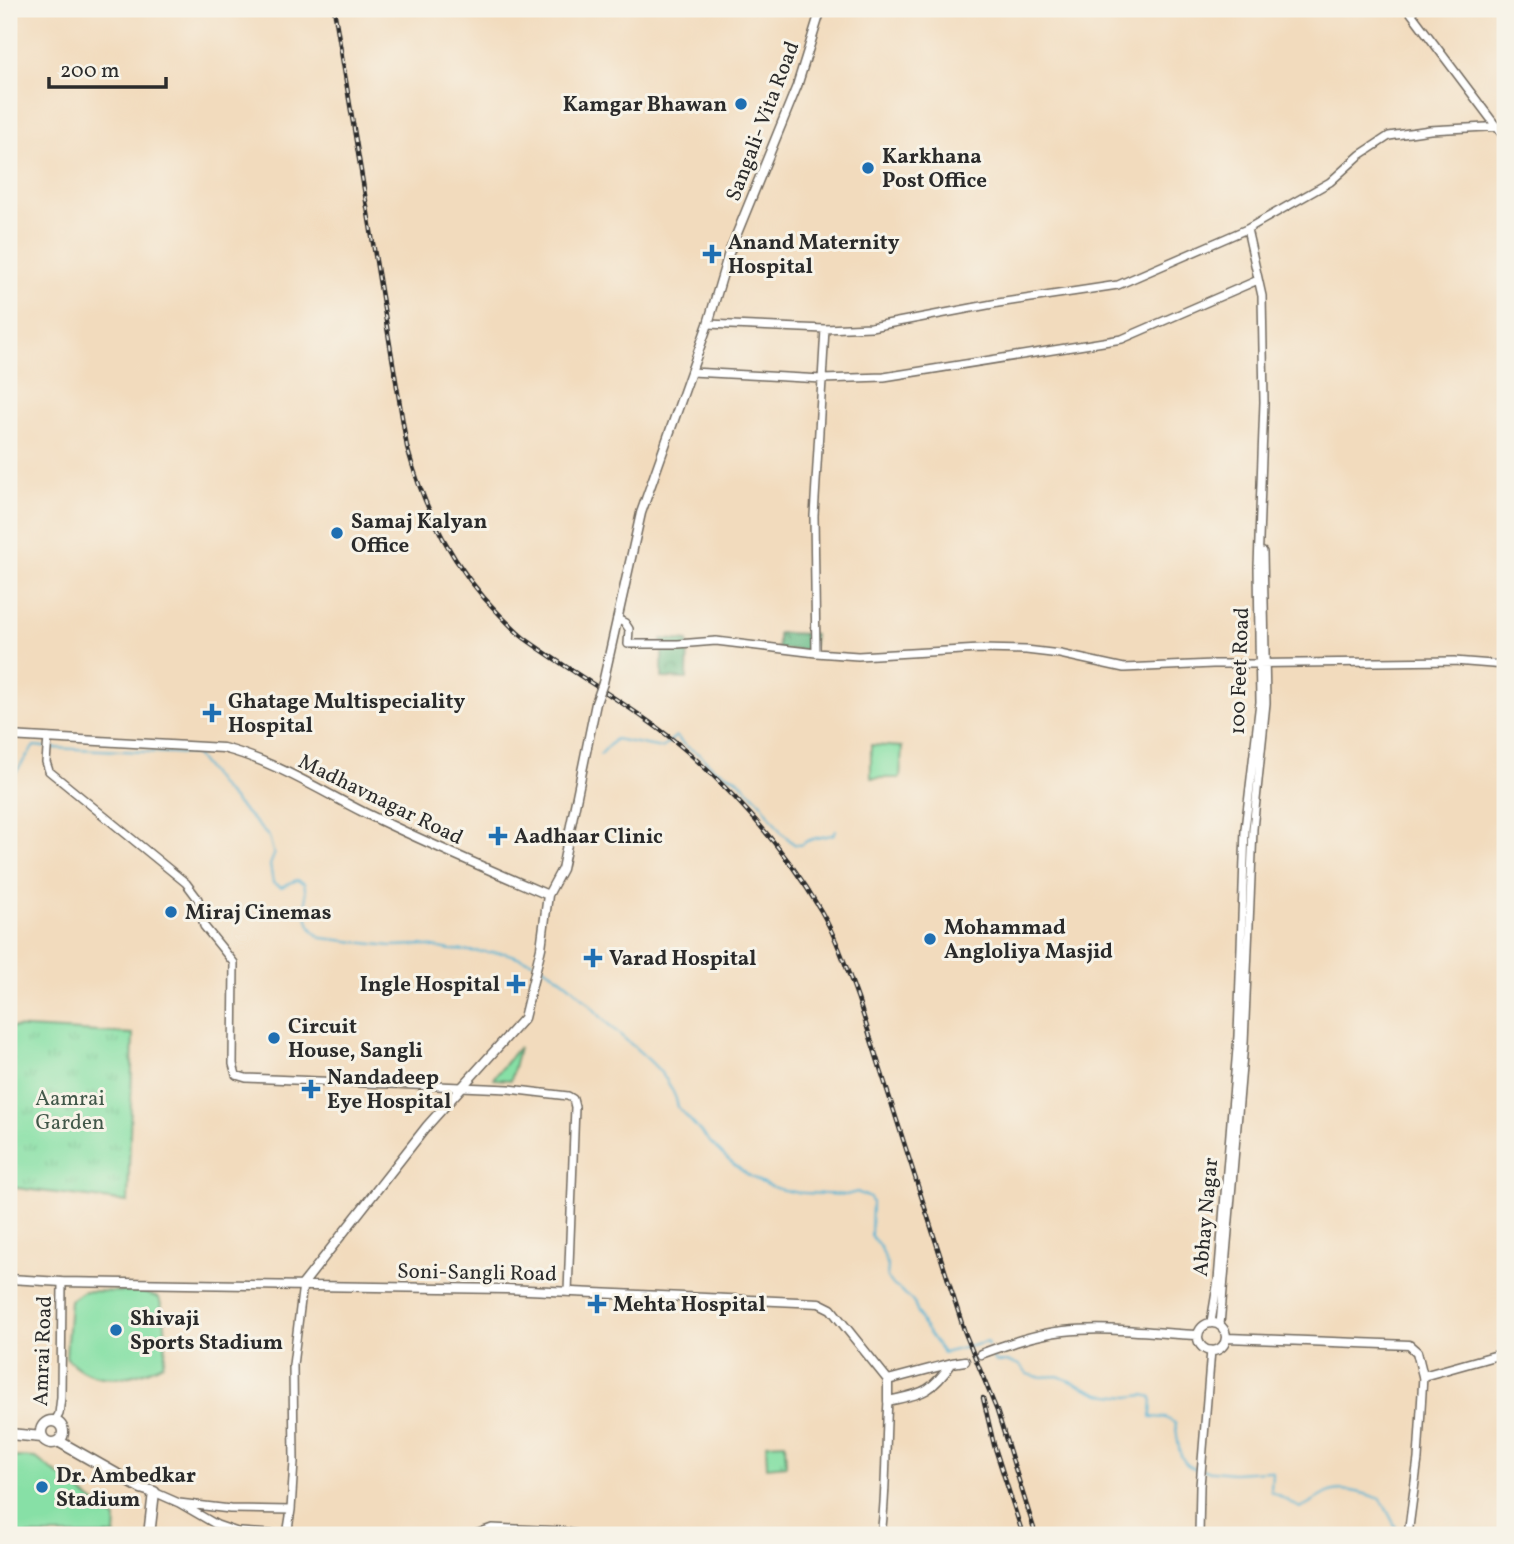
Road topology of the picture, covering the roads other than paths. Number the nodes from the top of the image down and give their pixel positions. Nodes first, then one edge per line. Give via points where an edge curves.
1 (821, 9) edge
2 (1408, 9) edge
3 (1501, 127) edge
4 (1505, 138) edge
5 (1247, 229) junction
6 (1258, 280) junction
7 (708, 324) junction
8 (825, 329) junction
9 (691, 372) junction
10 (822, 379) junction
11 (617, 619) junction
12 (816, 653) junction
13 (1261, 664) junction
14 (1505, 665) edge
15 (9, 736) edge
16 (48, 744) junction
17 (548, 895) junction
18 (460, 1087) junction
19 (1230, 1115) joint
20 (9, 1279) edge
21 (62, 1282) junction
22 (303, 1284) junction
23 (568, 1292) junction
24 (1216, 1324) junction
25 (1198, 1335) junction
26 (1227, 1338) junction
27 (1211, 1350) junction
28 (1505, 1353) edge
29 (981, 1354) dead end
30 (965, 1361) dead end
31 (952, 1363) junction
32 (1423, 1376) junction
33 (888, 1380) junction
34 (888, 1401) junction
35 (55, 1421) junction
36 (9, 1434) edge
37 (42, 1437) junction
38 (58, 1441) junction
39 (154, 1492) junction
40 (179, 1503) junction
41 (291, 1510) junction
42 (237, 1532) junction
43 (149, 1535) edge
44 (246, 1535) edge
45 (285, 1535) edge
46 (473, 1535) edge
47 (582, 1535) edge
48 (881, 1535) edge
49 (1199, 1535) edge
50 (1408, 1535) edge

1 - 7 main road, Sangali- Vita Road via 797,86 729,253
2 - 3 main road
3 - 4 main road
3 - 5 main road via 1389,136 1330,182
5 - 6 main road
5 - 8 main road via 1118,285 890,324
6 - 10 main road via 1122,340 884,377
6 - 13 main road via 1264,402
7 - 8 main road
7 - 9 main road, Sangali- Vita Road
8 - 10 main road
9 - 10 main road
9 - 11 main road, Sangali- Vita Road via 641,513
10 - 12 main road via 814,516
11 - 12 main road via 629,629 628,644 716,641
11 - 17 main road, Sangali- Vita Road, bridge via 562,869
12 - 13 main road via 1026,650 1124,668
13 - 14 main road via 1454,661
13 - 19 main road, 100 Feet Road via 1244,845 1241,991
13 - 24 main road via 1266,703 1254,829 1244,1043
15 - 16 main road, Madhavnagar Road
16 - 17 main road, Madhavnagar Road via 237,751
16 - 18 main road via 49,771 186,883 198,899 204,926 235,969 236,1075
17 - 18 main road, Sangali- Vita Road via 524,1018
18 - 22 main road, Sangali- Vita Road
18 - 23 main road via 573,1099
19 - 24 main road, Abhay Nagar
20 - 21 main road, Soni-Sangli Road
21 - 22 main road, Soni-Sangli Road
21 - 35 main road, Amrai Road via 61,1397
22 - 23 main road, Soni-Sangli Road
22 - 41 main road via 293,1365
23 - 33 main road, Soni-Sangli Road via 818,1303 831,1309
24 - 25 main road via 1202,1327
24 - 26 main road
25 - 27 main road via 1202,1347
25 - 29 main road via 1060,1331
26 - 27 main road via 1221,1348
26 - 32 main road via 1409,1345 1417,1352
27 - 49 main road
28 - 32 main road
30 - 31 main road
31 - 33 main road
31 - 34 main road via 924,1393
32 - 50 main road
33 - 34 main road
34 - 48 main road
35 - 37 highway via 44,1424
35 - 38 highway via 63,1431
36 - 37 highway
37 - 38 highway via 51,1443
38 - 39 highway
39 - 40 main road
39 - 43 highway
40 - 41 main road
40 - 42 main road
41 - 45 main road
42 - 44 main road
42 - 45 main road
46 - 47 main road via 492,1528

